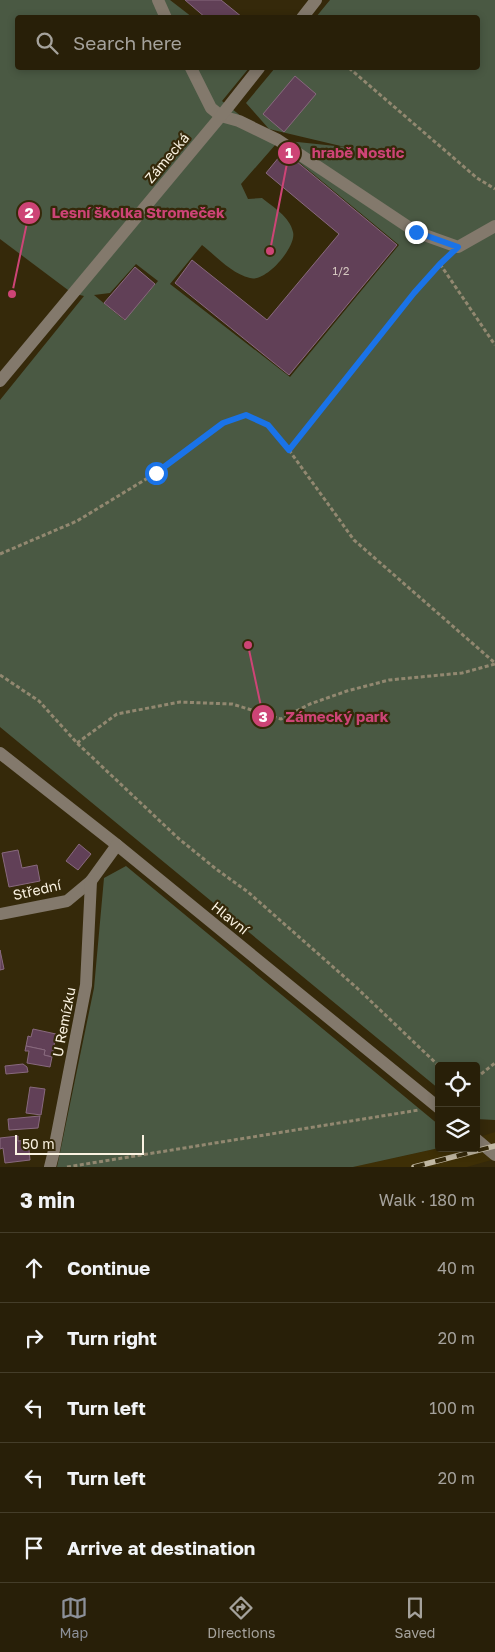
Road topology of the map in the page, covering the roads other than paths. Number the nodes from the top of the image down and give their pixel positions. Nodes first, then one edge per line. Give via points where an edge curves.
1 (158, 0) edge
2 (316, 0) edge
3 (165, 15) edge
4 (304, 15) edge
5 (192, 70) edge
6 (257, 70) edge
7 (221, 116) junction
8 (495, 226) edge
9 (0, 381) edge
10 (0, 753) edge
11 (117, 845) junction
12 (91, 881) junction
13 (0, 914) edge
14 (437, 1107) edge
15 (480, 1142) edge
16 (491, 1152) edge
17 (50, 1167) edge

1 - 3 street
2 - 4 street
5 - 7 street via 211,108
6 - 7 street, Zámecká
7 - 8 street via 278,140 416,232 458,247
7 - 9 street, Zámecká
10 - 11 street, Hlavní
11 - 12 street, Střední
11 - 14 street, Hlavní
12 - 13 street, Střední via 67,901
12 - 17 street, U Remízku via 86,986
15 - 16 street

